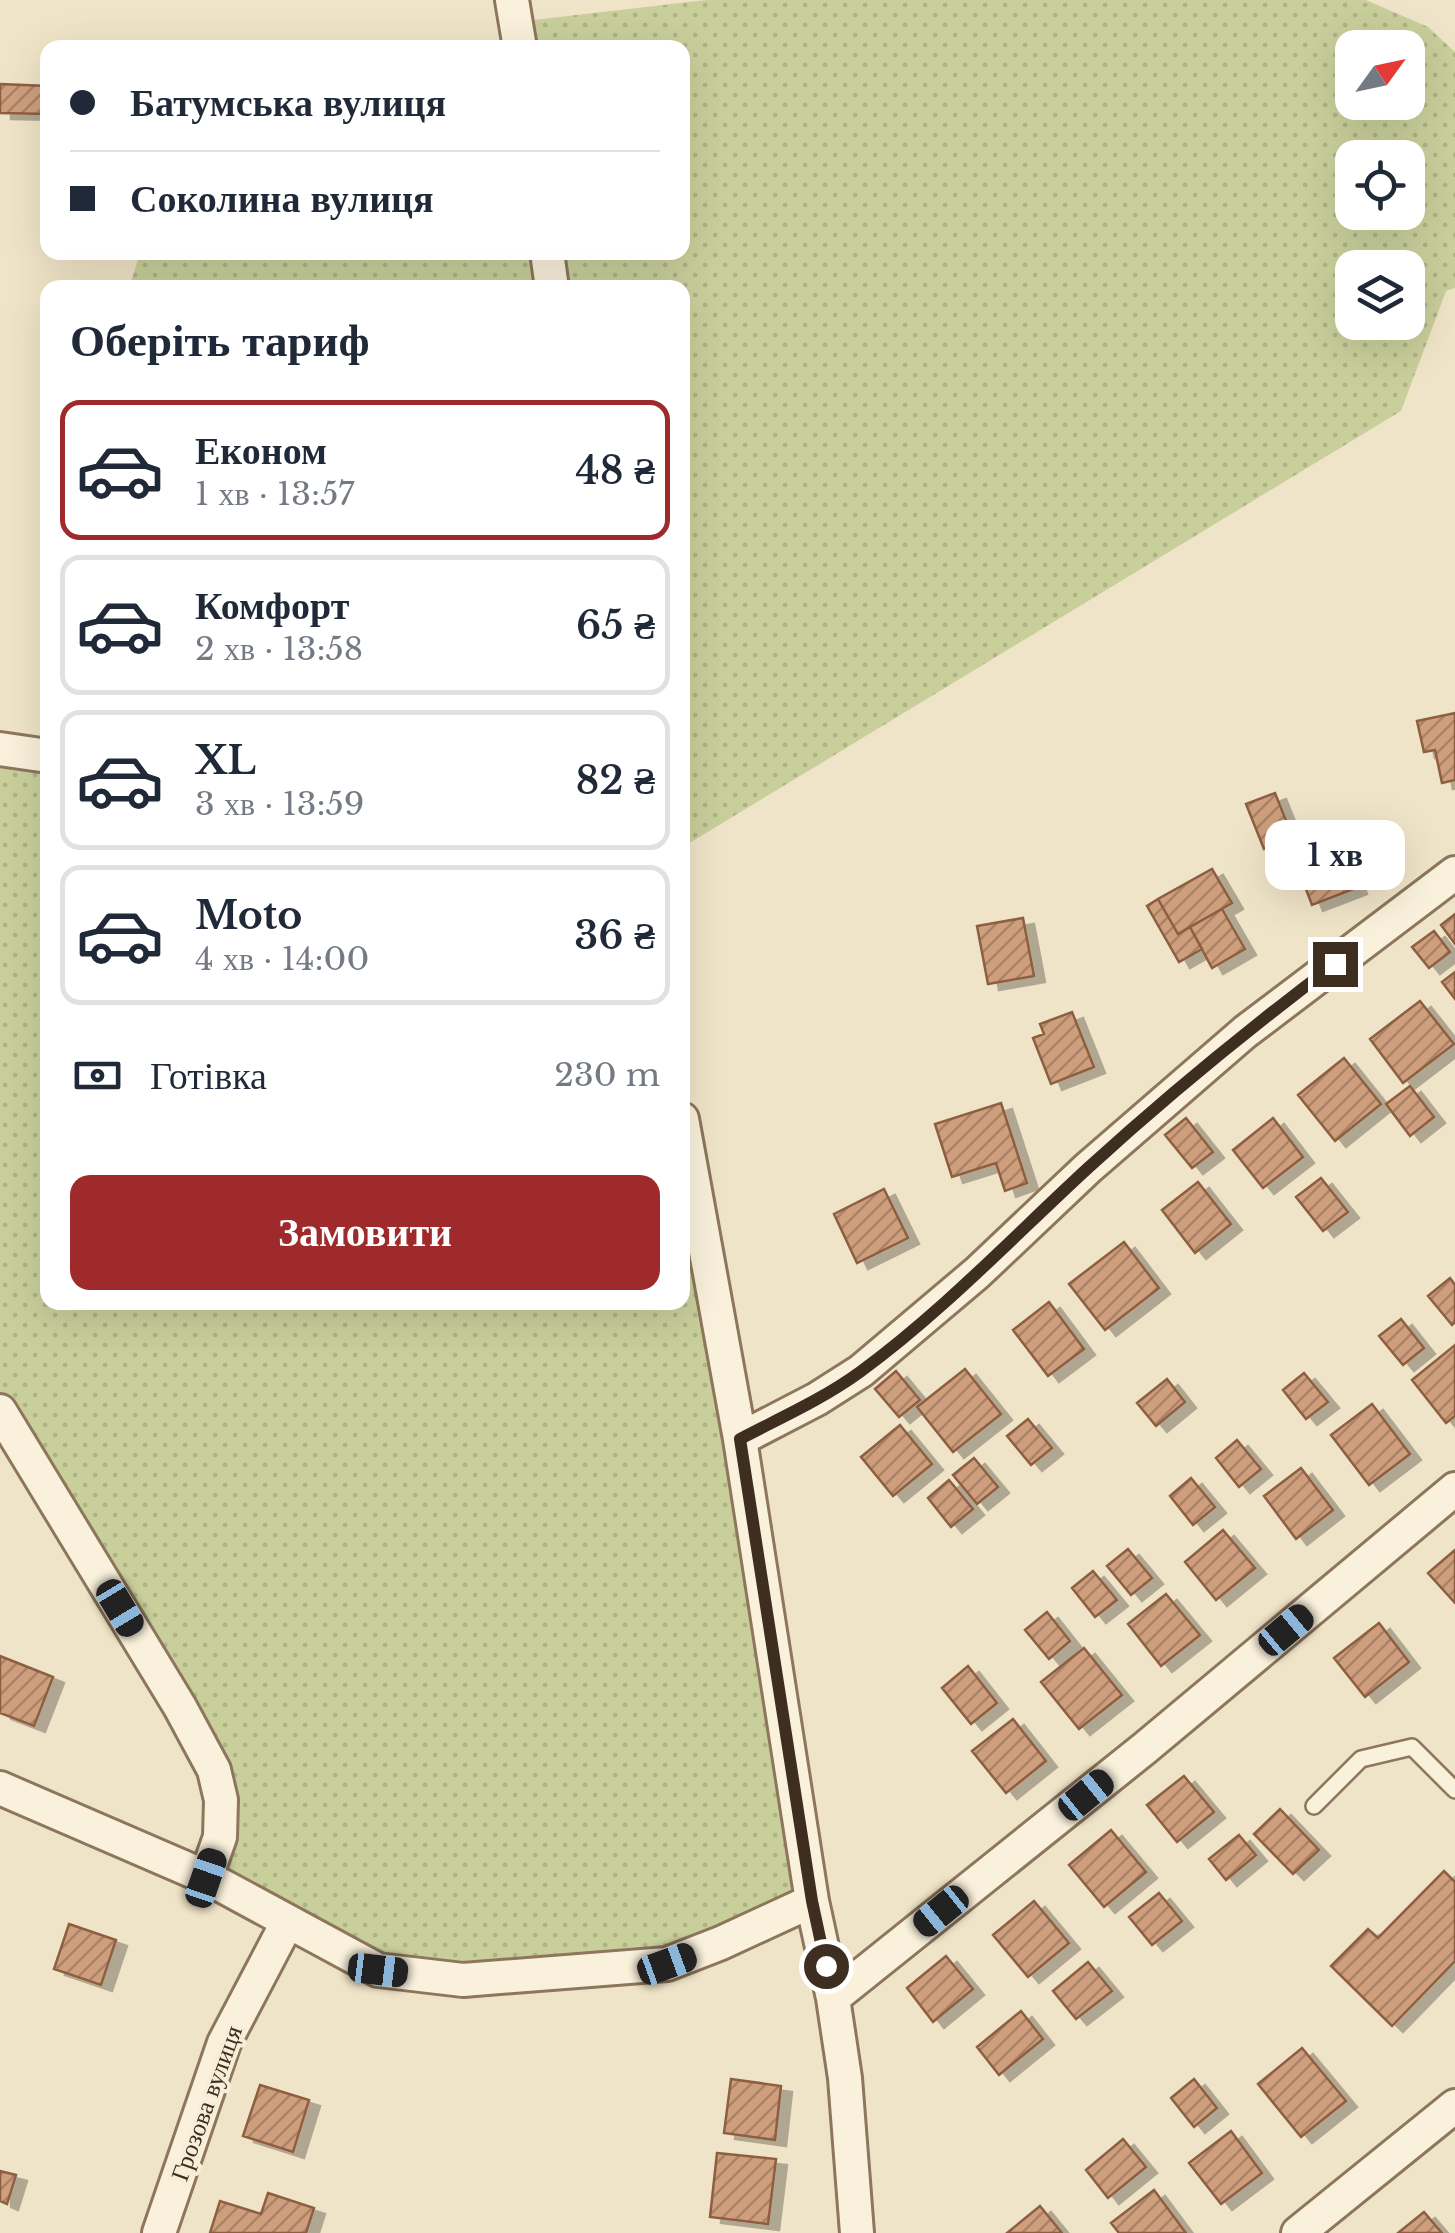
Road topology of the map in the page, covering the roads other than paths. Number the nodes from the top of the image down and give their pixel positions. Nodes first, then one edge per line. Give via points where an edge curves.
1 (512, 0) edge
2 (519, 40) edge
3 (0, 749) edge
4 (40, 755) edge
5 (1455, 873) edge
6 (690, 1163) edge
7 (0, 1411) edge
8 (740, 1439) junction
9 (1455, 1489) edge
10 (0, 1788) edge
11 (1455, 1790) edge
12 (1314, 1806) dead end
13 (206, 1878) junction
14 (812, 1901) junction
15 (287, 1924) junction
16 (832, 1998) junction
17 (1455, 2106) edge
18 (159, 2233) edge
19 (856, 2233) edge
20 (1298, 2233) edge

1 - 2 street
3 - 4 street
5 - 8 street via 1245,1032 860,1371
6 - 8 street
7 - 13 street via 214,1770 220,1837
8 - 14 street
9 - 16 street
10 - 13 street
11 - 12 lane via 1412,1748 1361,1758
13 - 15 street
14 - 15 street via 667,1964 463,1980 378,1970
14 - 16 street
15 - 18 street, Грозова вулиця via 224,2043
16 - 19 street
17 - 20 street

